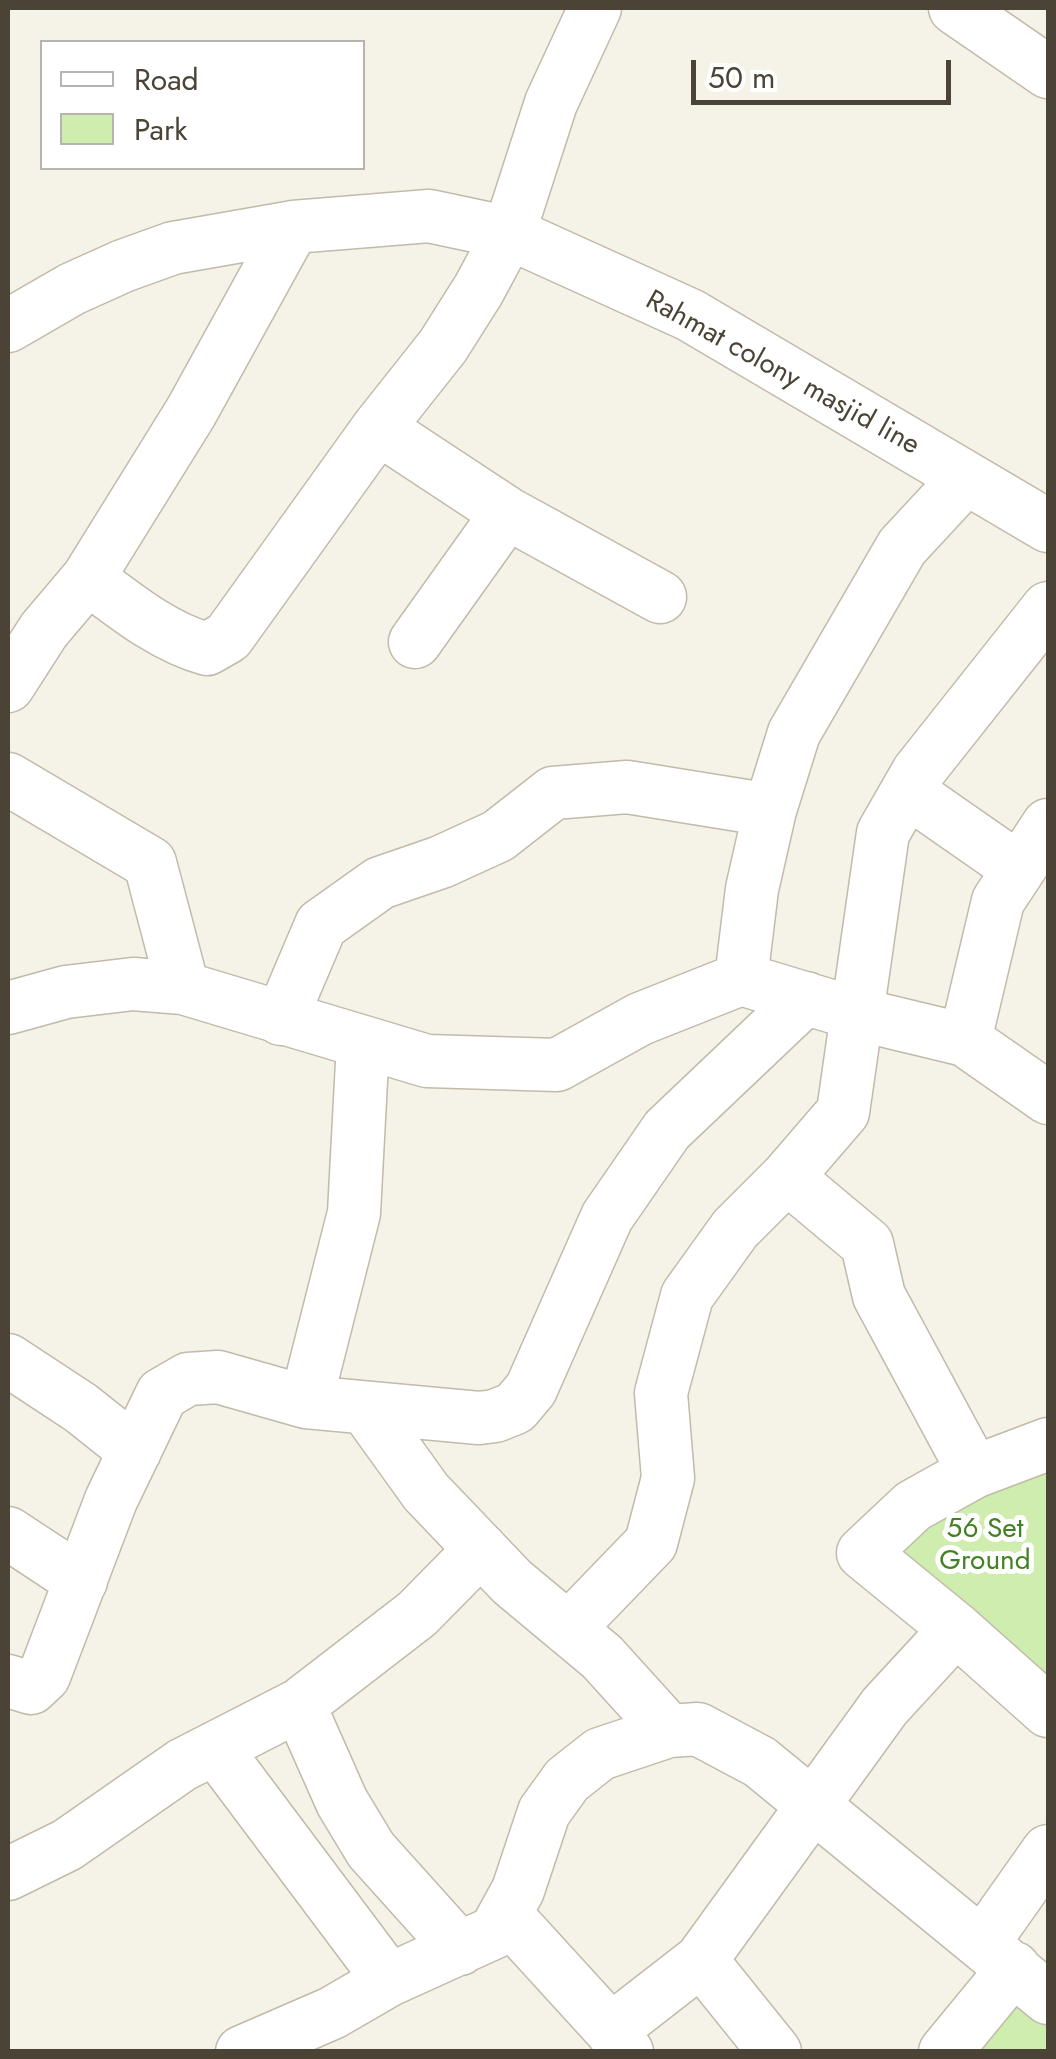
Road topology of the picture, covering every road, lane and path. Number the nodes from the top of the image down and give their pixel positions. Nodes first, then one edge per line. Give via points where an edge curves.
1 (594, 8) edge
2 (956, 8) edge
3 (1048, 72) edge
4 (294, 227) junction
5 (509, 233) junction
6 (8, 326) edge
7 (378, 428) junction
8 (966, 478) junction
9 (506, 513) junction
10 (1048, 526) edge
11 (88, 578) junction
12 (660, 597) dead end
13 (1048, 608) edge
14 (415, 642) dead end
15 (8, 686) edge
16 (8, 778) edge
17 (907, 791) junction
18 (770, 810) junction
19 (1048, 825) edge
20 (1019, 869) junction
21 (741, 979) junction
22 (183, 988) junction
23 (806, 998) junction
24 (8, 1008) edge
25 (857, 1014) junction
26 (280, 1019) junction
27 (965, 1040) junction
28 (363, 1043) junction
29 (1048, 1098) edge
30 (787, 1178) junction
31 (8, 1360) edge
32 (306, 1402) junction
33 (367, 1410) junction
34 (1048, 1444) edge
35 (135, 1451) junction
36 (974, 1472) junction
37 (8, 1533) edge
38 (480, 1548) junction
39 (81, 1581) junction
40 (568, 1629) junction
41 (956, 1629) junction
42 (8, 1682) edge
43 (299, 1706) junction
44 (1048, 1712) edge
45 (669, 1731) junction
46 (215, 1748) junction
47 (812, 1807) junction
48 (1048, 1852) edge
49 (8, 1874) edge
50 (506, 1915) junction
51 (460, 1950) junction
52 (701, 1960) junction
53 (1015, 1970) edge
54 (389, 1980) junction
55 (619, 2040) edge
56 (242, 2052) edge
57 (775, 2052) edge
58 (945, 2052) edge

1 - 5 street via 551,103
2 - 3 street
4 - 5 street, Rahmat colony masjid line via 428,216
4 - 6 street, Rahmat colony masjid line via 173,248 72,289
4 - 11 street
5 - 7 street via 443,346
5 - 8 street, Rahmat colony masjid line via 690,315
7 - 9 street
7 - 11 street via 228,637 207,649 132,611
8 - 10 street, Rahmat colony masjid line
8 - 18 street via 902,547 856,622 794,733
9 - 12 street
9 - 14 street
11 - 15 street
13 - 17 street
16 - 22 street via 150,862
17 - 20 street
17 - 25 street via 882,834
18 - 21 street
18 - 26 street via 628,787 553,793 498,836 380,883 321,925
19 - 20 street
20 - 27 street via 998,902
21 - 23 street
21 - 28 street via 640,1019 557,1065 427,1061
22 - 24 street via 133,984
22 - 26 street
23 - 25 street
23 - 33 street via 667,1130 607,1217 531,1389 515,1408 479,1418
25 - 27 street
25 - 30 street via 843,1112
26 - 28 street
27 - 29 street
28 - 32 street via 354,1213
30 - 36 street via 867,1244 879,1296
30 - 40 street via 735,1229 687,1296 661,1393 668,1478 651,1544
31 - 35 street
32 - 33 street
32 - 35 street via 218,1377 188,1379 162,1394
33 - 38 street via 426,1492
34 - 36 street
35 - 39 street
36 - 41 street via 913,1506 863,1553
37 - 39 street
38 - 40 street
38 - 43 street via 417,1614
39 - 42 street via 44,1676 31,1688
40 - 45 street
41 - 44 street
41 - 47 street via 885,1706
43 - 46 street
43 - 51 street via 371,1850
45 - 47 street via 698,1730 760,1762
45 - 50 street via 600,1754 567,1780 544,1812
46 - 49 street via 67,1846
46 - 54 street
47 - 52 street
47 - 53 street
48 - 53 street
50 - 51 street via 495,1932
50 - 55 street
51 - 54 street
52 - 55 street
52 - 57 street
53 - 58 street
54 - 56 street

